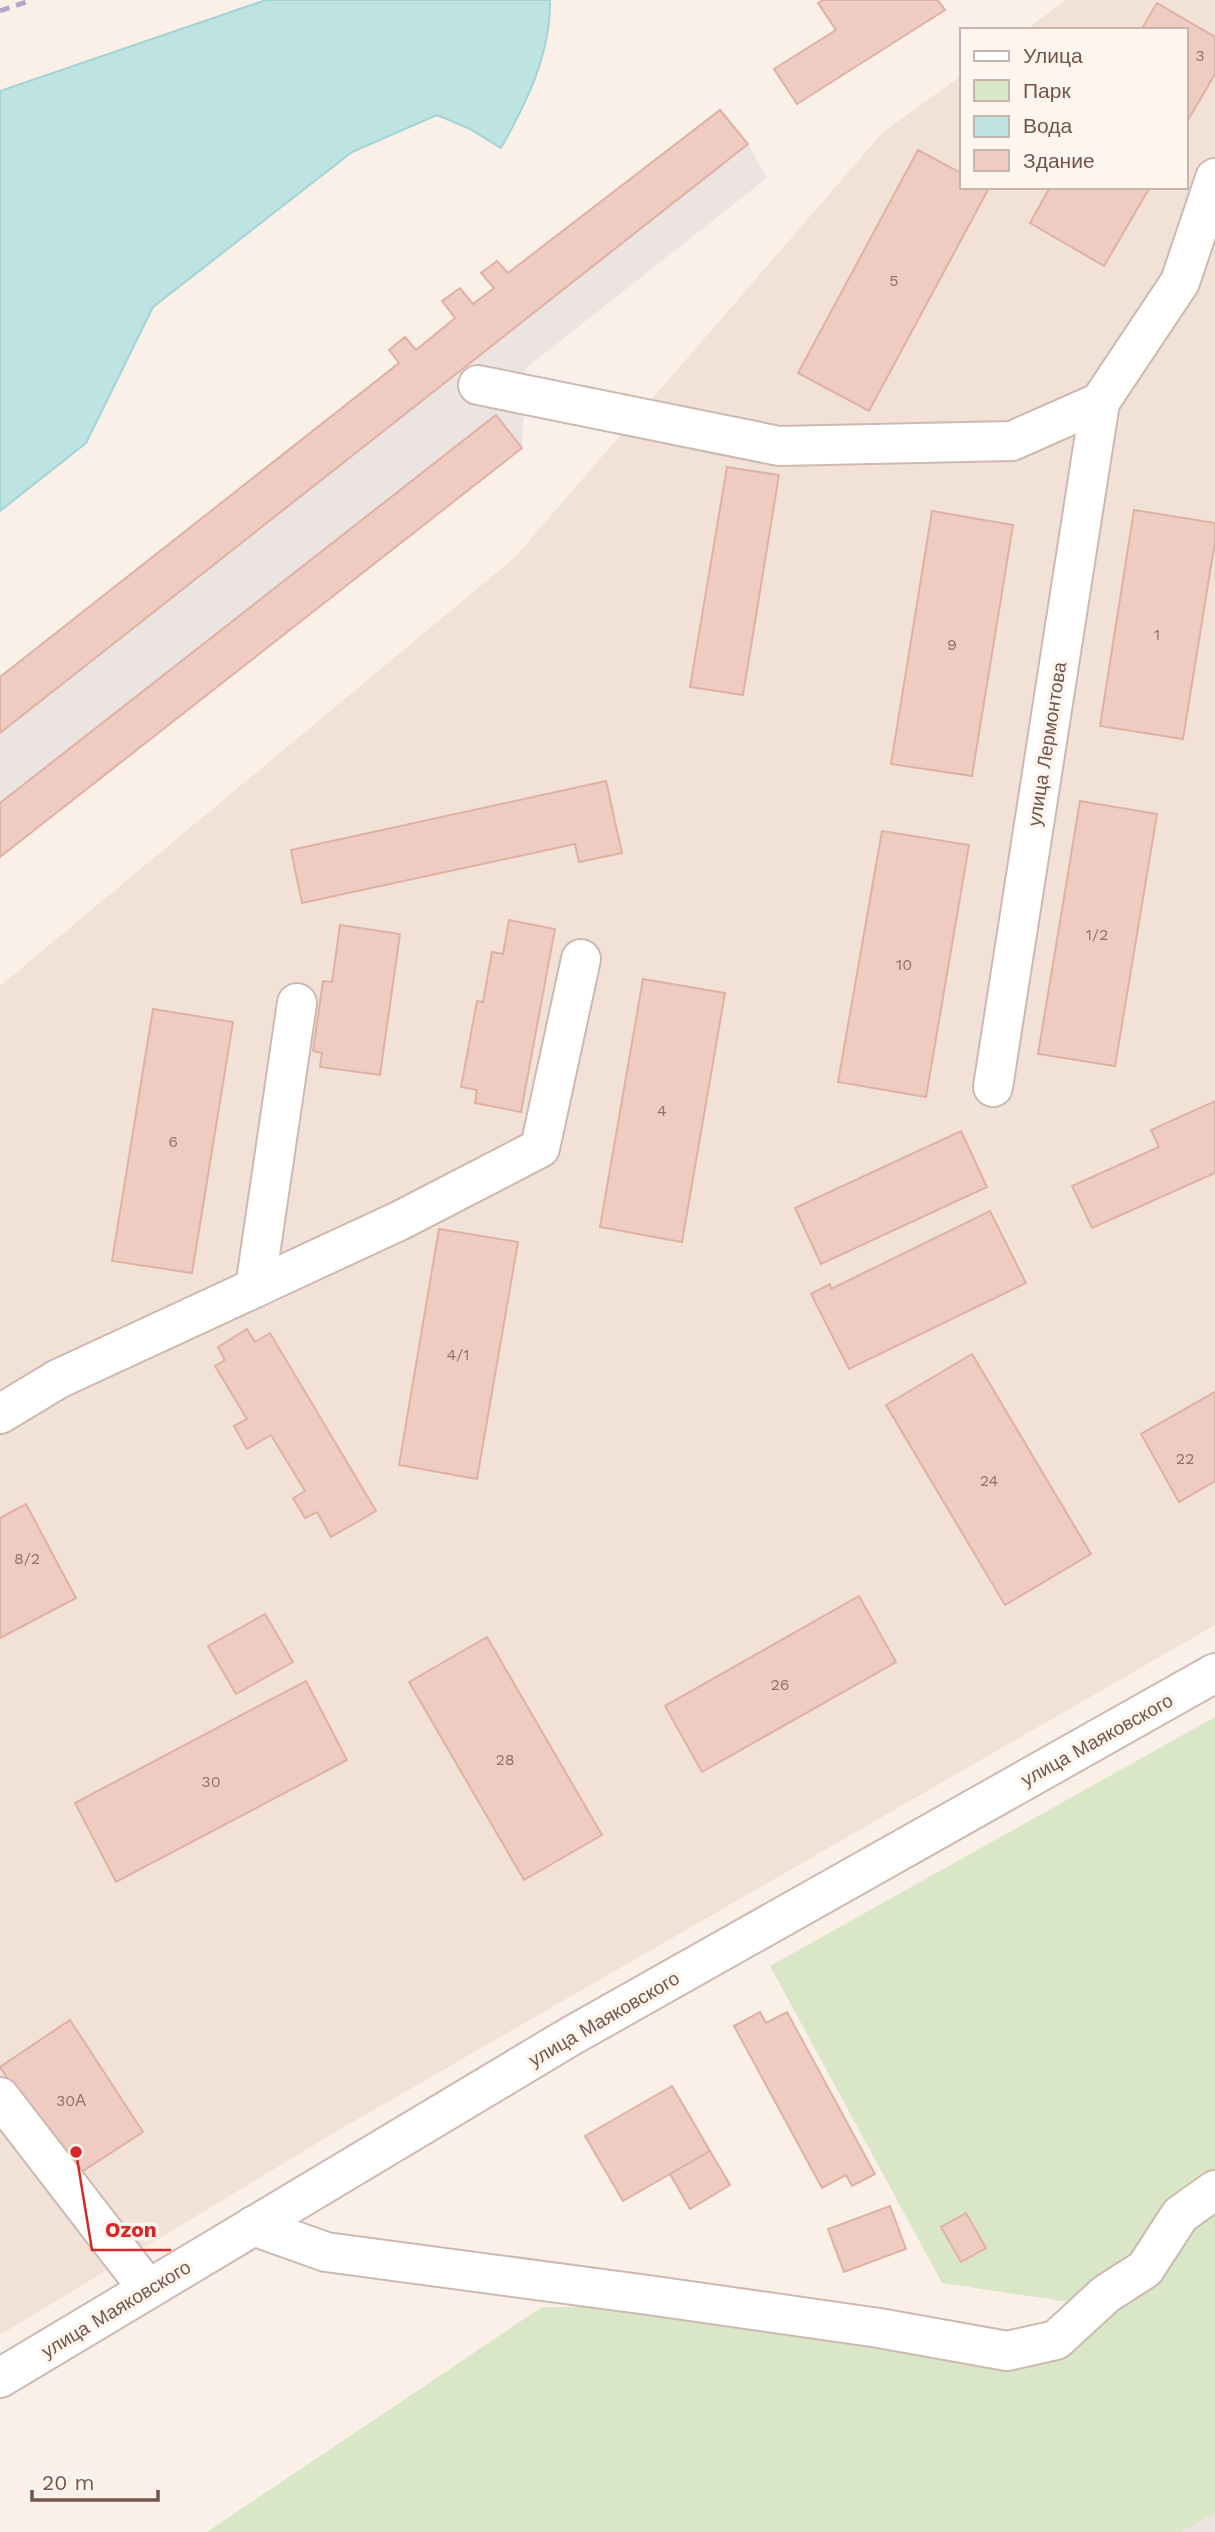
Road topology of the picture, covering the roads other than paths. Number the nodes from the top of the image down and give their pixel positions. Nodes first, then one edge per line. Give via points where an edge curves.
1 (1215, 178) edge
2 (478, 385) dead end
3 (1100, 402) junction
4 (581, 959) dead end
5 (297, 1003) dead end
6 (993, 1087) dead end
7 (255, 1287) junction
8 (0, 1413) edge
9 (1215, 1673) edge
10 (0, 2097) edge
11 (1215, 2190) edge
12 (253, 2227) junction
13 (148, 2289) junction
14 (0, 2378) edge

1 - 3 street via 1180,282
2 - 3 street via 779,446 1012,440
3 - 6 street, улица Лермонтова
4 - 7 street via 540,1148 399,1221
5 - 7 street
7 - 8 street via 58,1379
9 - 12 street, улица Маяковского via 571,2036
10 - 13 street
11 - 12 street via 1180,2215 1145,2269 1107,2294 1056,2340 1007,2351 730,2306 326,2252
12 - 13 street, улица Маяковского
13 - 14 street, улица Маяковского

